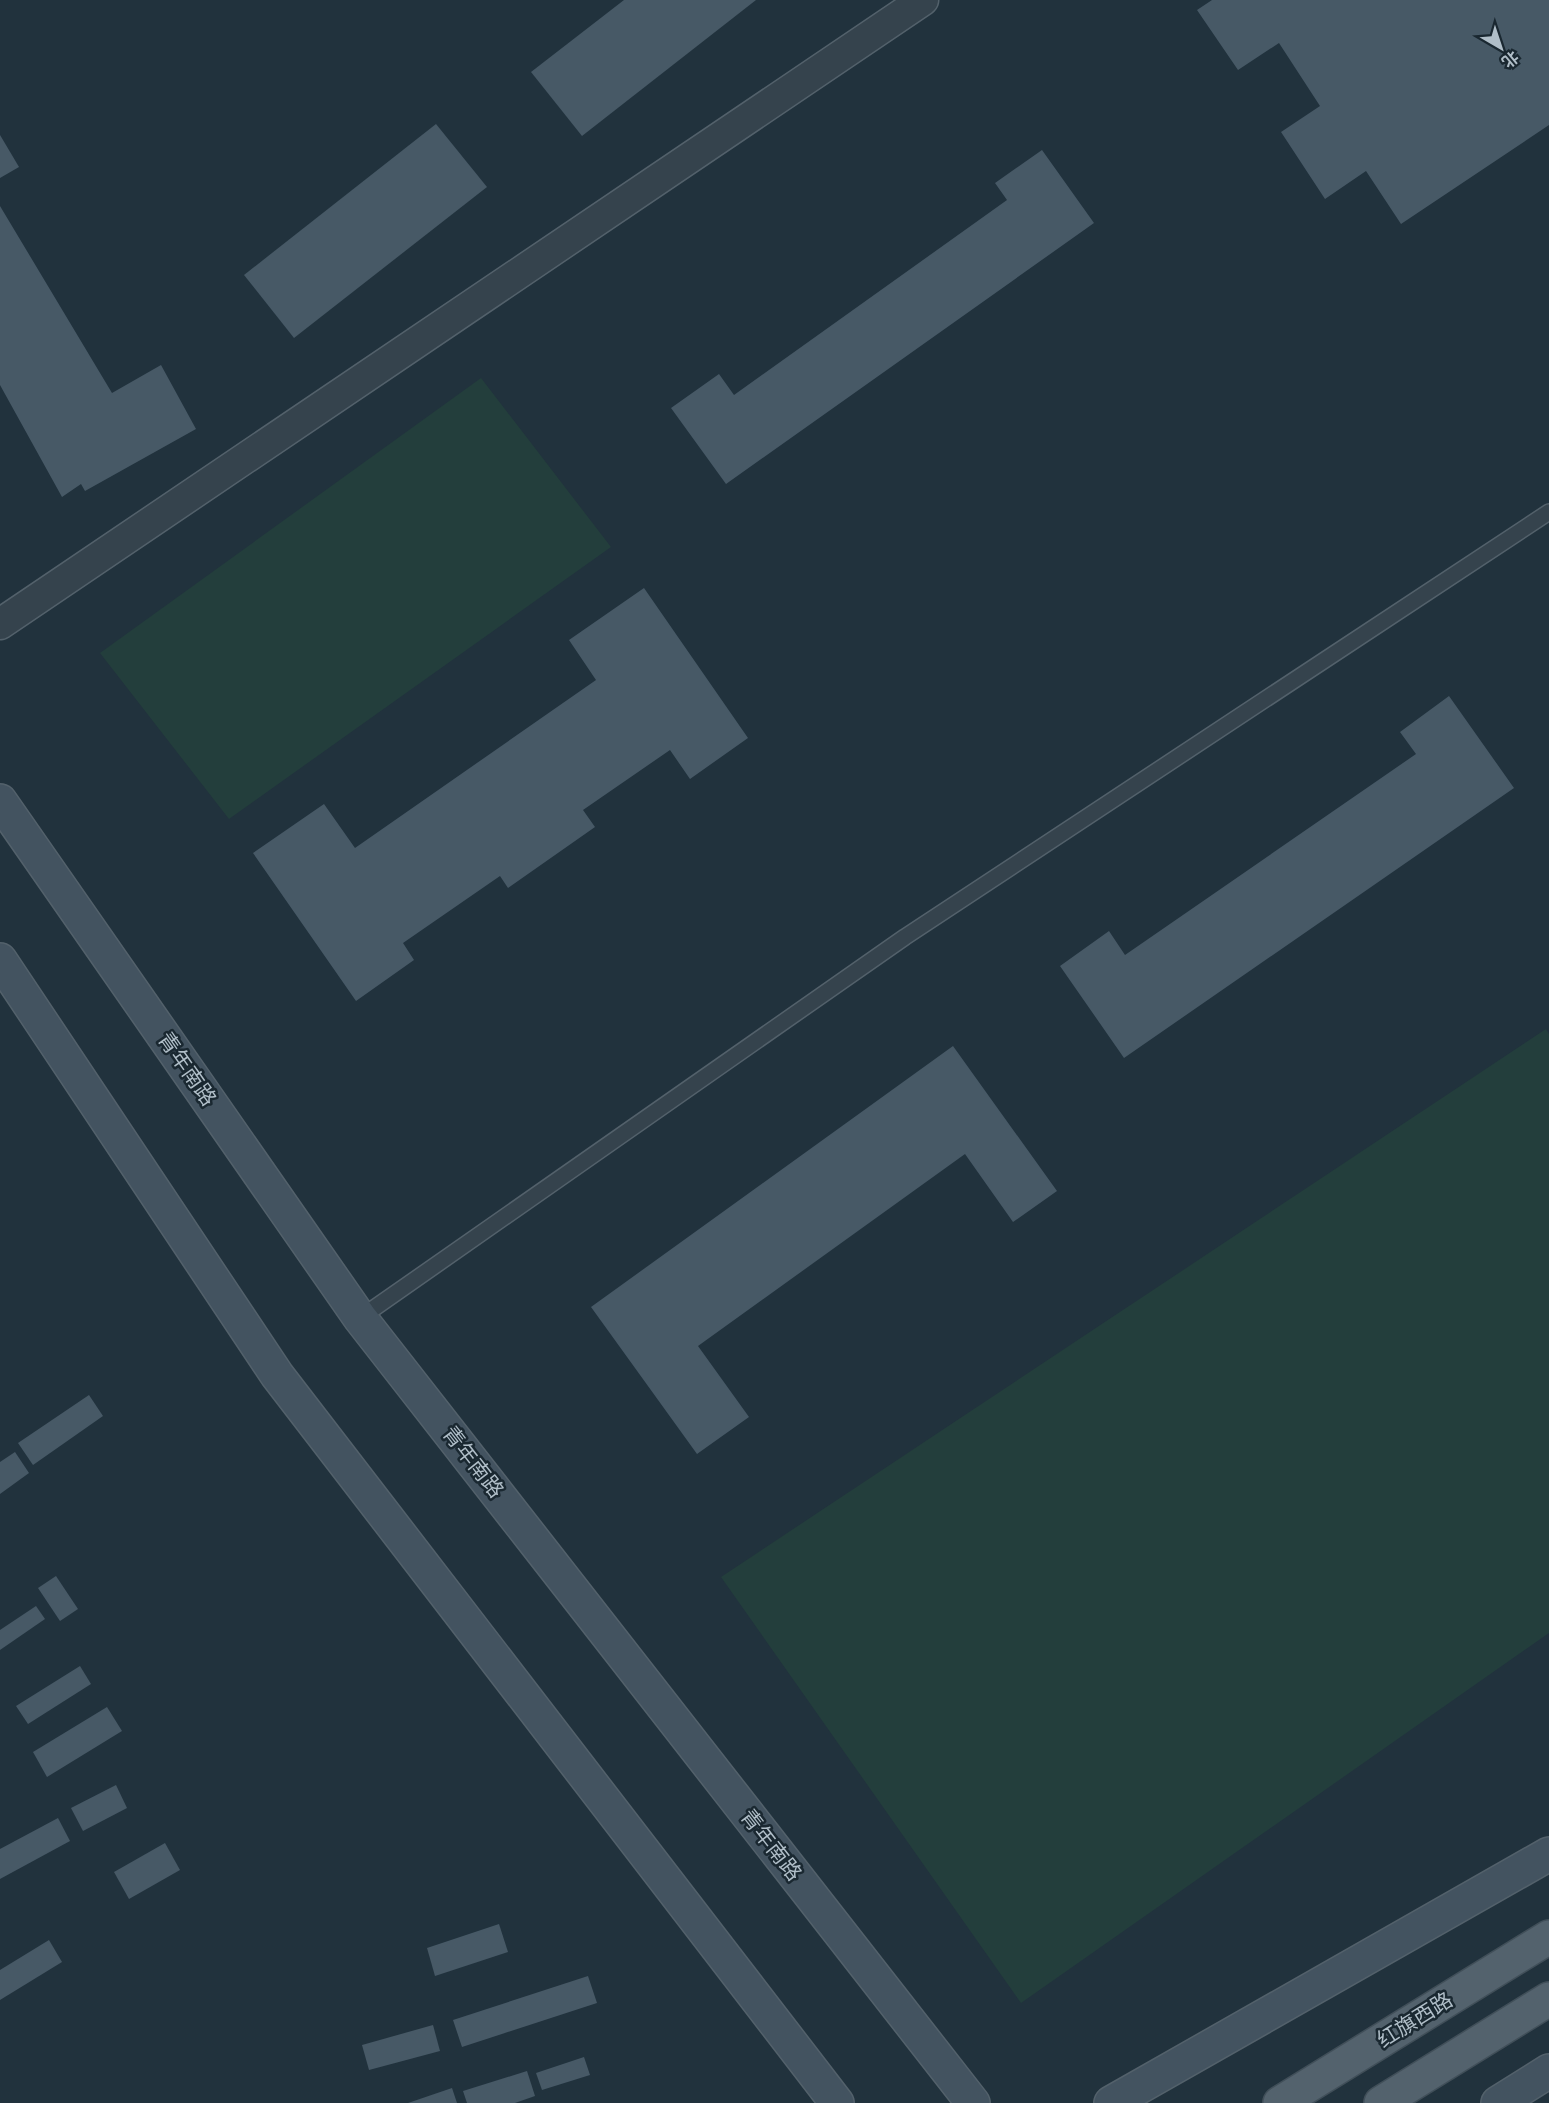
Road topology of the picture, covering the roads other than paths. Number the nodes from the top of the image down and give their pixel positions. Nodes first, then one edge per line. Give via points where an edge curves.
1 (923, 0) edge
2 (1549, 512) edge
3 (0, 624) edge
4 (0, 801) edge
5 (0, 960) edge
6 (360, 1318) junction
7 (1549, 1854) edge
8 (1549, 1937) edge
9 (1549, 1999) edge
10 (1549, 2071) edge
11 (837, 2103) edge
12 (973, 2103) edge
13 (1111, 2103) edge
14 (1280, 2103) edge
15 (1381, 2103) edge
16 (1498, 2103) edge

1 - 3 street
2 - 6 lane via 905,937
4 - 6 main road, 青年南路
5 - 11 main road via 276,1375
6 - 12 main road, 青年南路
7 - 13 main road
8 - 14 main road, 红旗西路
9 - 15 main road
10 - 16 main road

